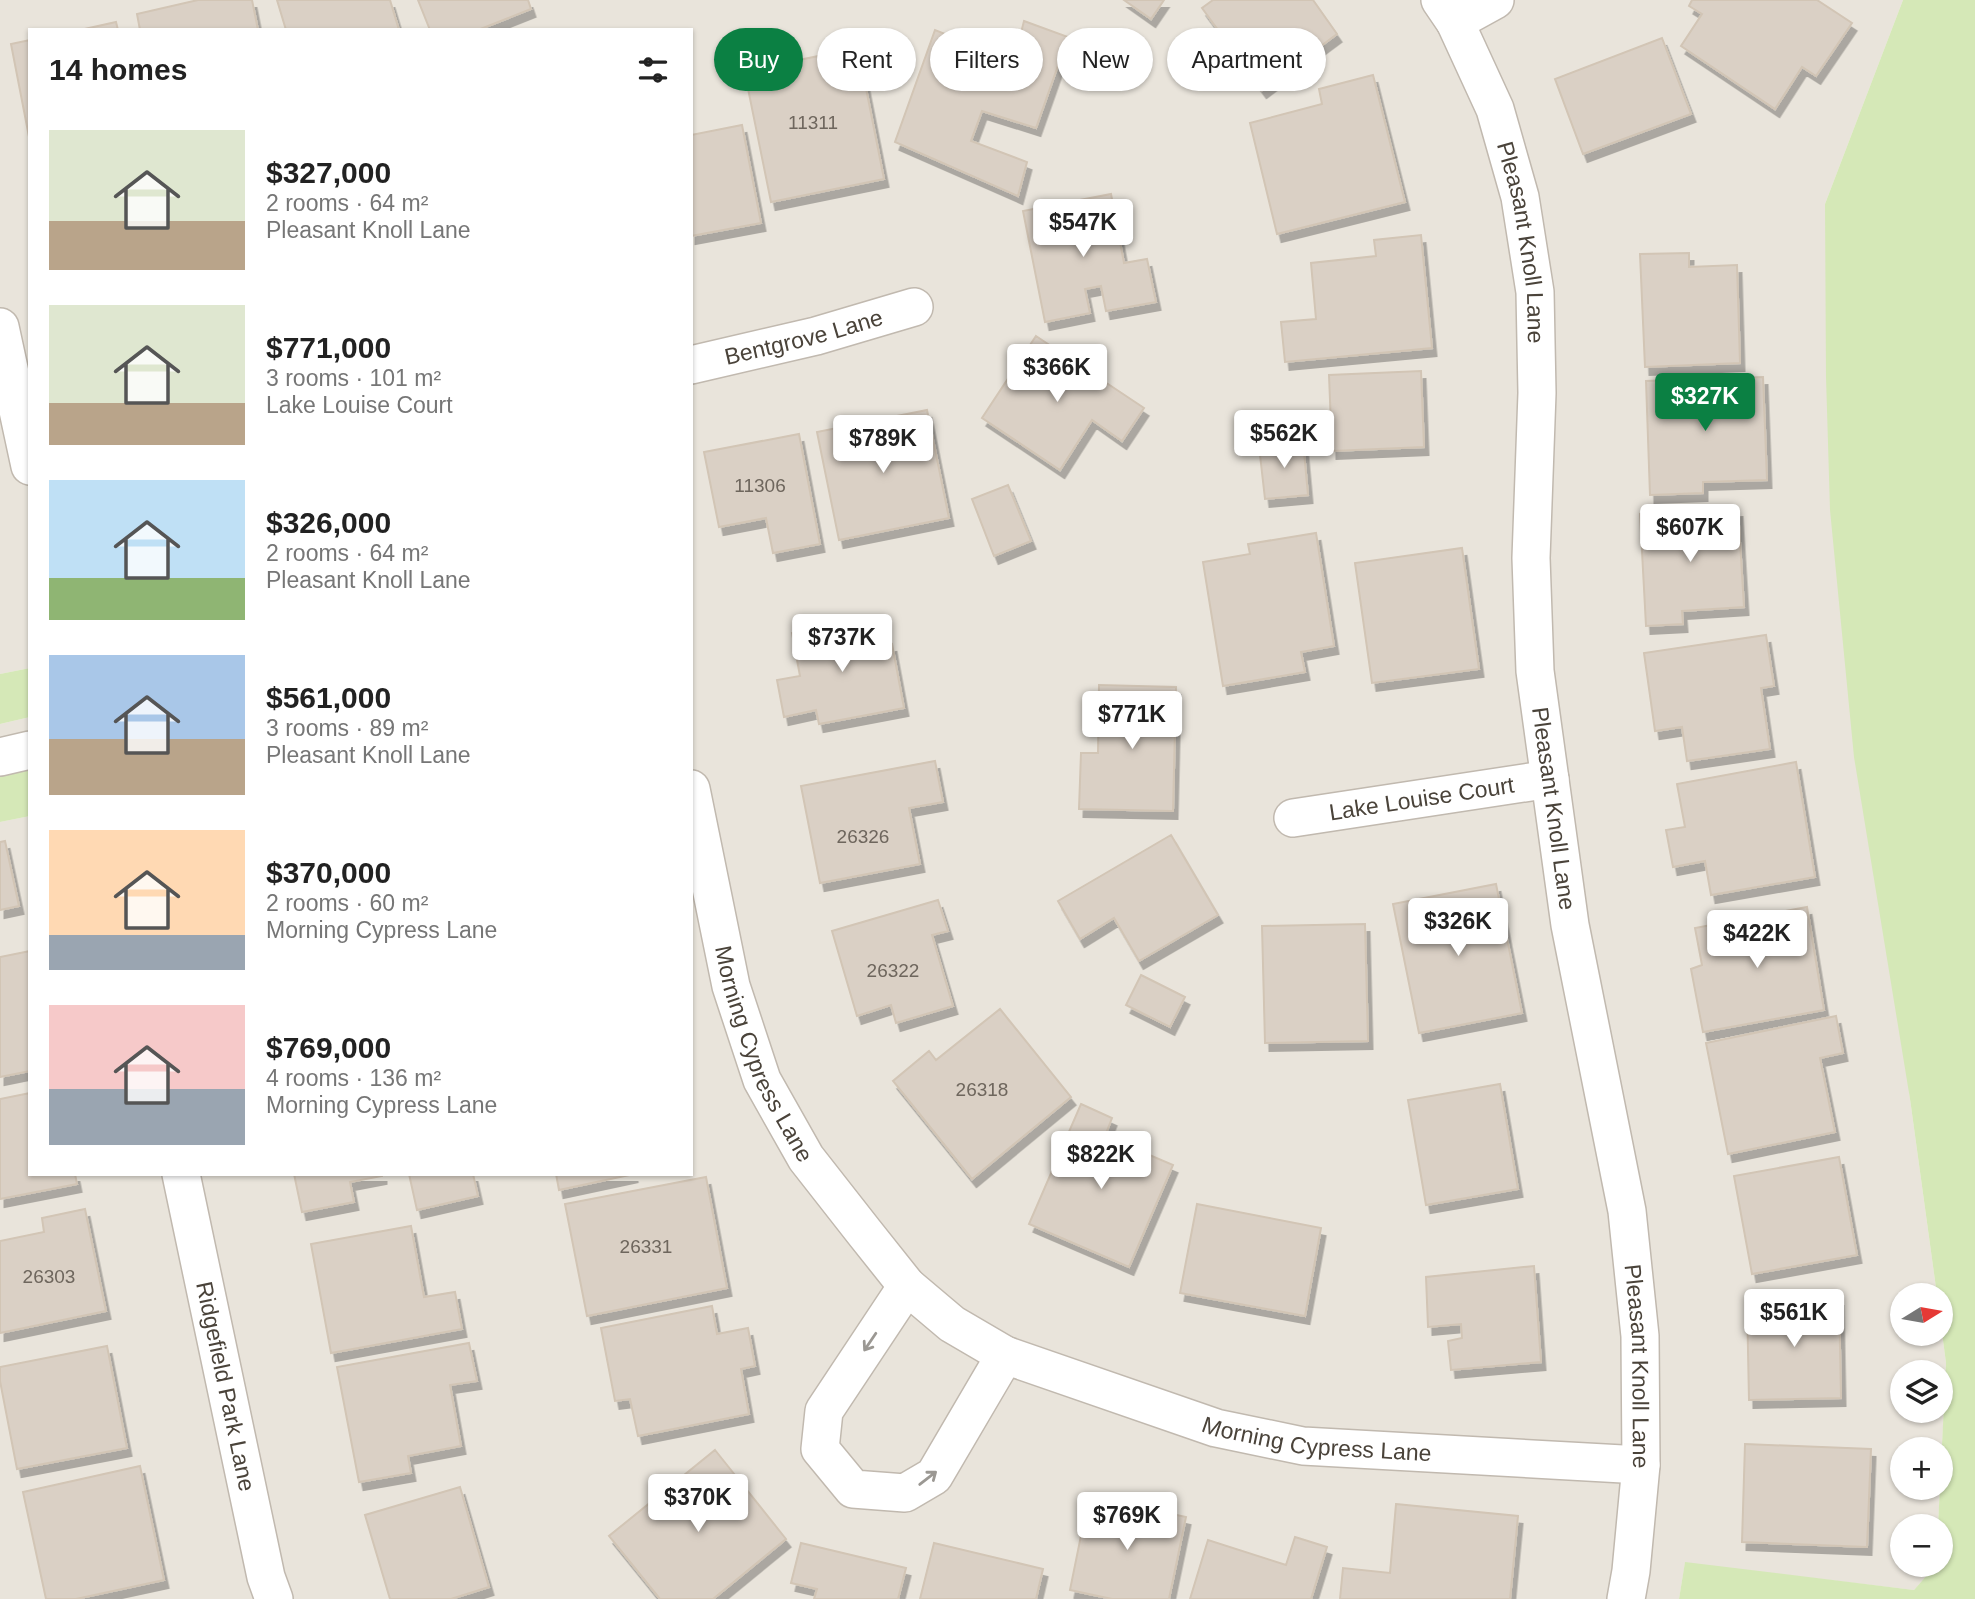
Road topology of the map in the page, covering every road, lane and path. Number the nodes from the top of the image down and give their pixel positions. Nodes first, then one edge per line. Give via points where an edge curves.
1 (1495, 0) edge
2 (1448, 11) edge
3 (914, 307) dead end
4 (0, 327) edge
5 (693, 365) edge
6 (28, 457) edge
7 (28, 750) edge
8 (0, 757) edge
9 (1550, 779) junction
10 (693, 799) edge
11 (1293, 818) dead end
12 (181, 1176) edge
13 (907, 1286) junction
14 (1005, 1355) junction
15 (1640, 1465) junction
16 (274, 1599) edge
17 (1626, 1599) edge

1 - 2 street
2 - 9 street, Pleasant Knoll Lane via 1495,109 1520,197 1535,292 1537,393 1531,558 1535,671
3 - 5 street, Bentgrove Lane
4 - 6 street
7 - 8 street
9 - 11 street, Lake Louise Court
9 - 15 street, Pleasant Knoll Lane via 1570,925 1628,1211 1640,1336
10 - 13 street, Morning Cypress Lane via 731,986 762,1080 806,1158
12 - 16 street, Ridgefield Park Lane
13 - 14 street, Morning Cypress Lane via 952,1324
13 -> 14 street via 824,1411 820,1449 853,1489 905,1493 934,1476
14 - 15 street, Morning Cypress Lane via 1216,1428 1303,1446
15 - 17 street, Pleasant Knoll Lane

